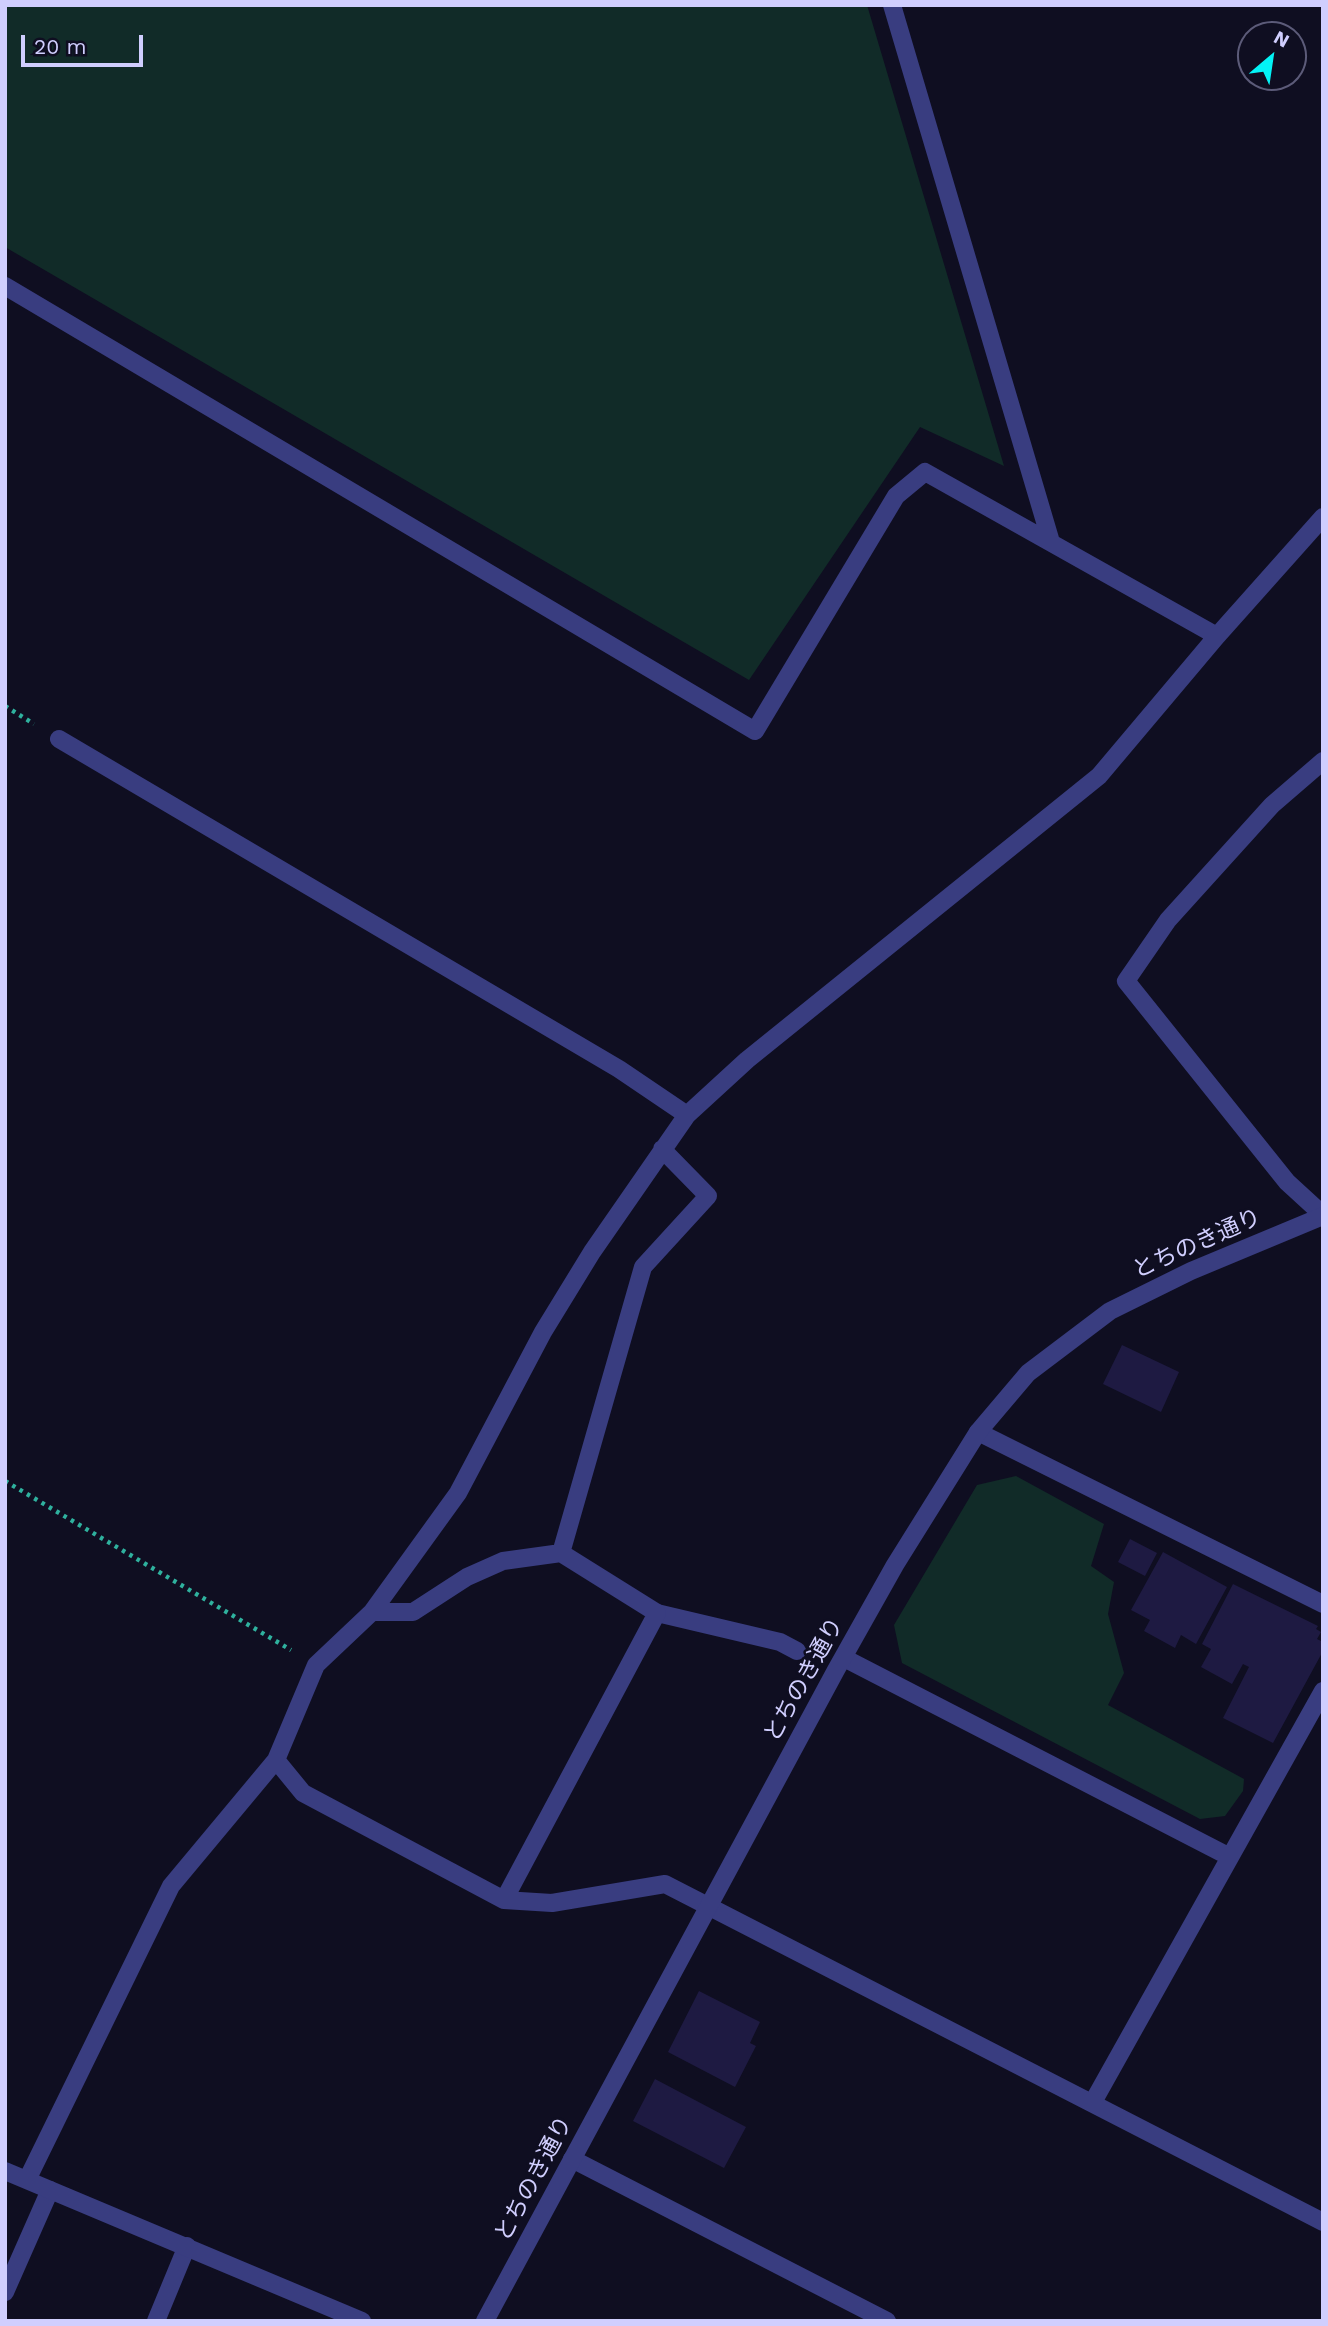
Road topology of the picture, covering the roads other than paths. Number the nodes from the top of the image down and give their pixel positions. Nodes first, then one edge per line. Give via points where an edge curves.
1 (892, 5) edge
2 (5, 286) edge
3 (1323, 517) edge
4 (1051, 542) junction
5 (1217, 636) junction
6 (59, 739) dead end
7 (1323, 761) edge
8 (687, 1115) junction
9 (662, 1149) junction
10 (1323, 1215) edge
11 (978, 1432) junction
12 (561, 1553) junction
13 (1323, 1604) edge
14 (372, 1612) junction
15 (657, 1613) junction
16 (797, 1651) dead end
17 (844, 1658) junction
18 (1323, 1691) edge
19 (276, 1760) junction
20 (1228, 1856) junction
21 (504, 1900) junction
22 (710, 1906) junction
23 (1093, 2102) junction
24 (572, 2159) junction
25 (5, 2171) edge
26 (27, 2180) junction
27 (50, 2190) junction
28 (1323, 2222) edge
29 (187, 2246) junction
30 (5, 2292) edge
31 (156, 2321) edge
32 (362, 2321) edge
33 (485, 2321) edge
34 (887, 2321) edge

1 - 4 street
2 - 4 street via 755,731 896,496 925,472
3 - 5 street
4 - 5 street
5 - 8 street via 1099,776 747,1060
6 - 8 street via 619,1069
7 - 10 street via 1272,805 1168,920 1126,981 1287,1182
8 - 9 street
9 - 12 street via 708,1196 643,1267
9 - 14 street via 542,1332 458,1493
10 - 11 street, とちのき通り via 1110,1311 1028,1373
11 - 13 street
11 - 17 street, とちのき通り via 895,1565
12 - 14 street via 503,1562 467,1577 413,1612
12 - 15 street
14 - 19 street via 316,1665
15 - 16 street via 780,1642
15 - 21 street
17 - 20 street
17 - 22 street, とちのき通り
18 - 20 street
19 - 21 street via 303,1793
19 - 26 street via 172,1886
20 - 23 street
21 - 22 street via 552,1903 665,1884
22 - 23 street
22 - 24 street, とちのき通り
23 - 28 street
24 - 33 street, とちのき通り
24 - 34 street
25 - 26 street
26 - 27 street
27 - 29 street
27 - 30 street
29 - 31 street
29 - 32 street

